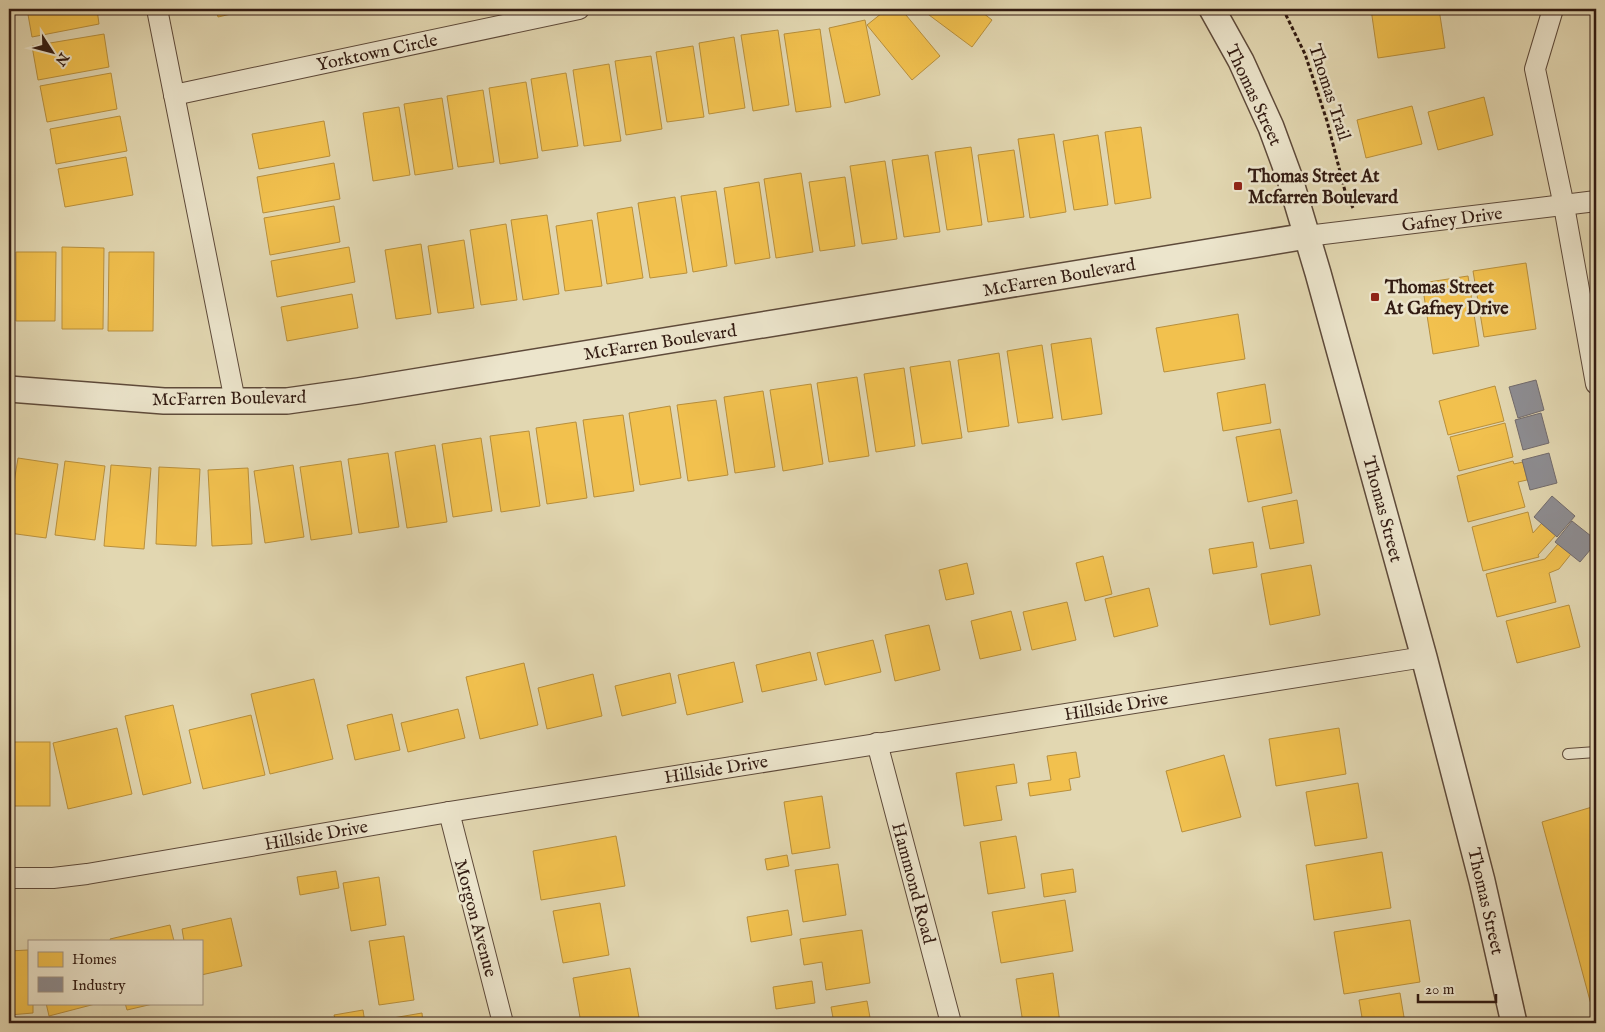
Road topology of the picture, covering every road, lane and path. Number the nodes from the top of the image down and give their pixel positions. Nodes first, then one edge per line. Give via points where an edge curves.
1 (157, 9) edge
2 (579, 9) edge
3 (1212, 9) edge
4 (1284, 9) edge
5 (1553, 9) edge
6 (174, 95) junction
7 (1596, 201) edge
8 (1564, 206) junction
9 (1355, 213) dead end
10 (1307, 236) junction
11 (1596, 384) edge
12 (9, 389) edge
13 (235, 401) junction
14 (1424, 657) junction
15 (877, 744) junction
16 (1596, 752) edge
17 (1568, 754) dead end
18 (448, 812) junction
19 (9, 878) edge
20 (503, 1023) edge
21 (951, 1023) edge
22 (1514, 1023) edge

1 - 6 street
2 - 6 street, Yorktown Circle
3 - 10 street, Thomas Street via 1241,61 1271,127
4 - 9 path, Thomas Trail via 1305,54 1345,191
5 - 8 street via 1536,69
6 - 13 street
7 - 8 street, Gafney Drive
8 - 10 street, Gafney Drive
8 - 11 street
10 - 13 street, McFarren Boulevard via 358,391 287,401
10 - 14 street, Thomas Street
12 - 13 street, McFarren Boulevard via 164,401
14 - 15 street, Hillside Drive
14 - 22 street, Thomas Street via 1482,881
15 - 18 street, Hillside Drive
15 - 21 street, Hammond Road
16 - 17 lane
18 - 19 street, Hillside Drive via 87,874
18 - 20 street, Morgon Avenue

